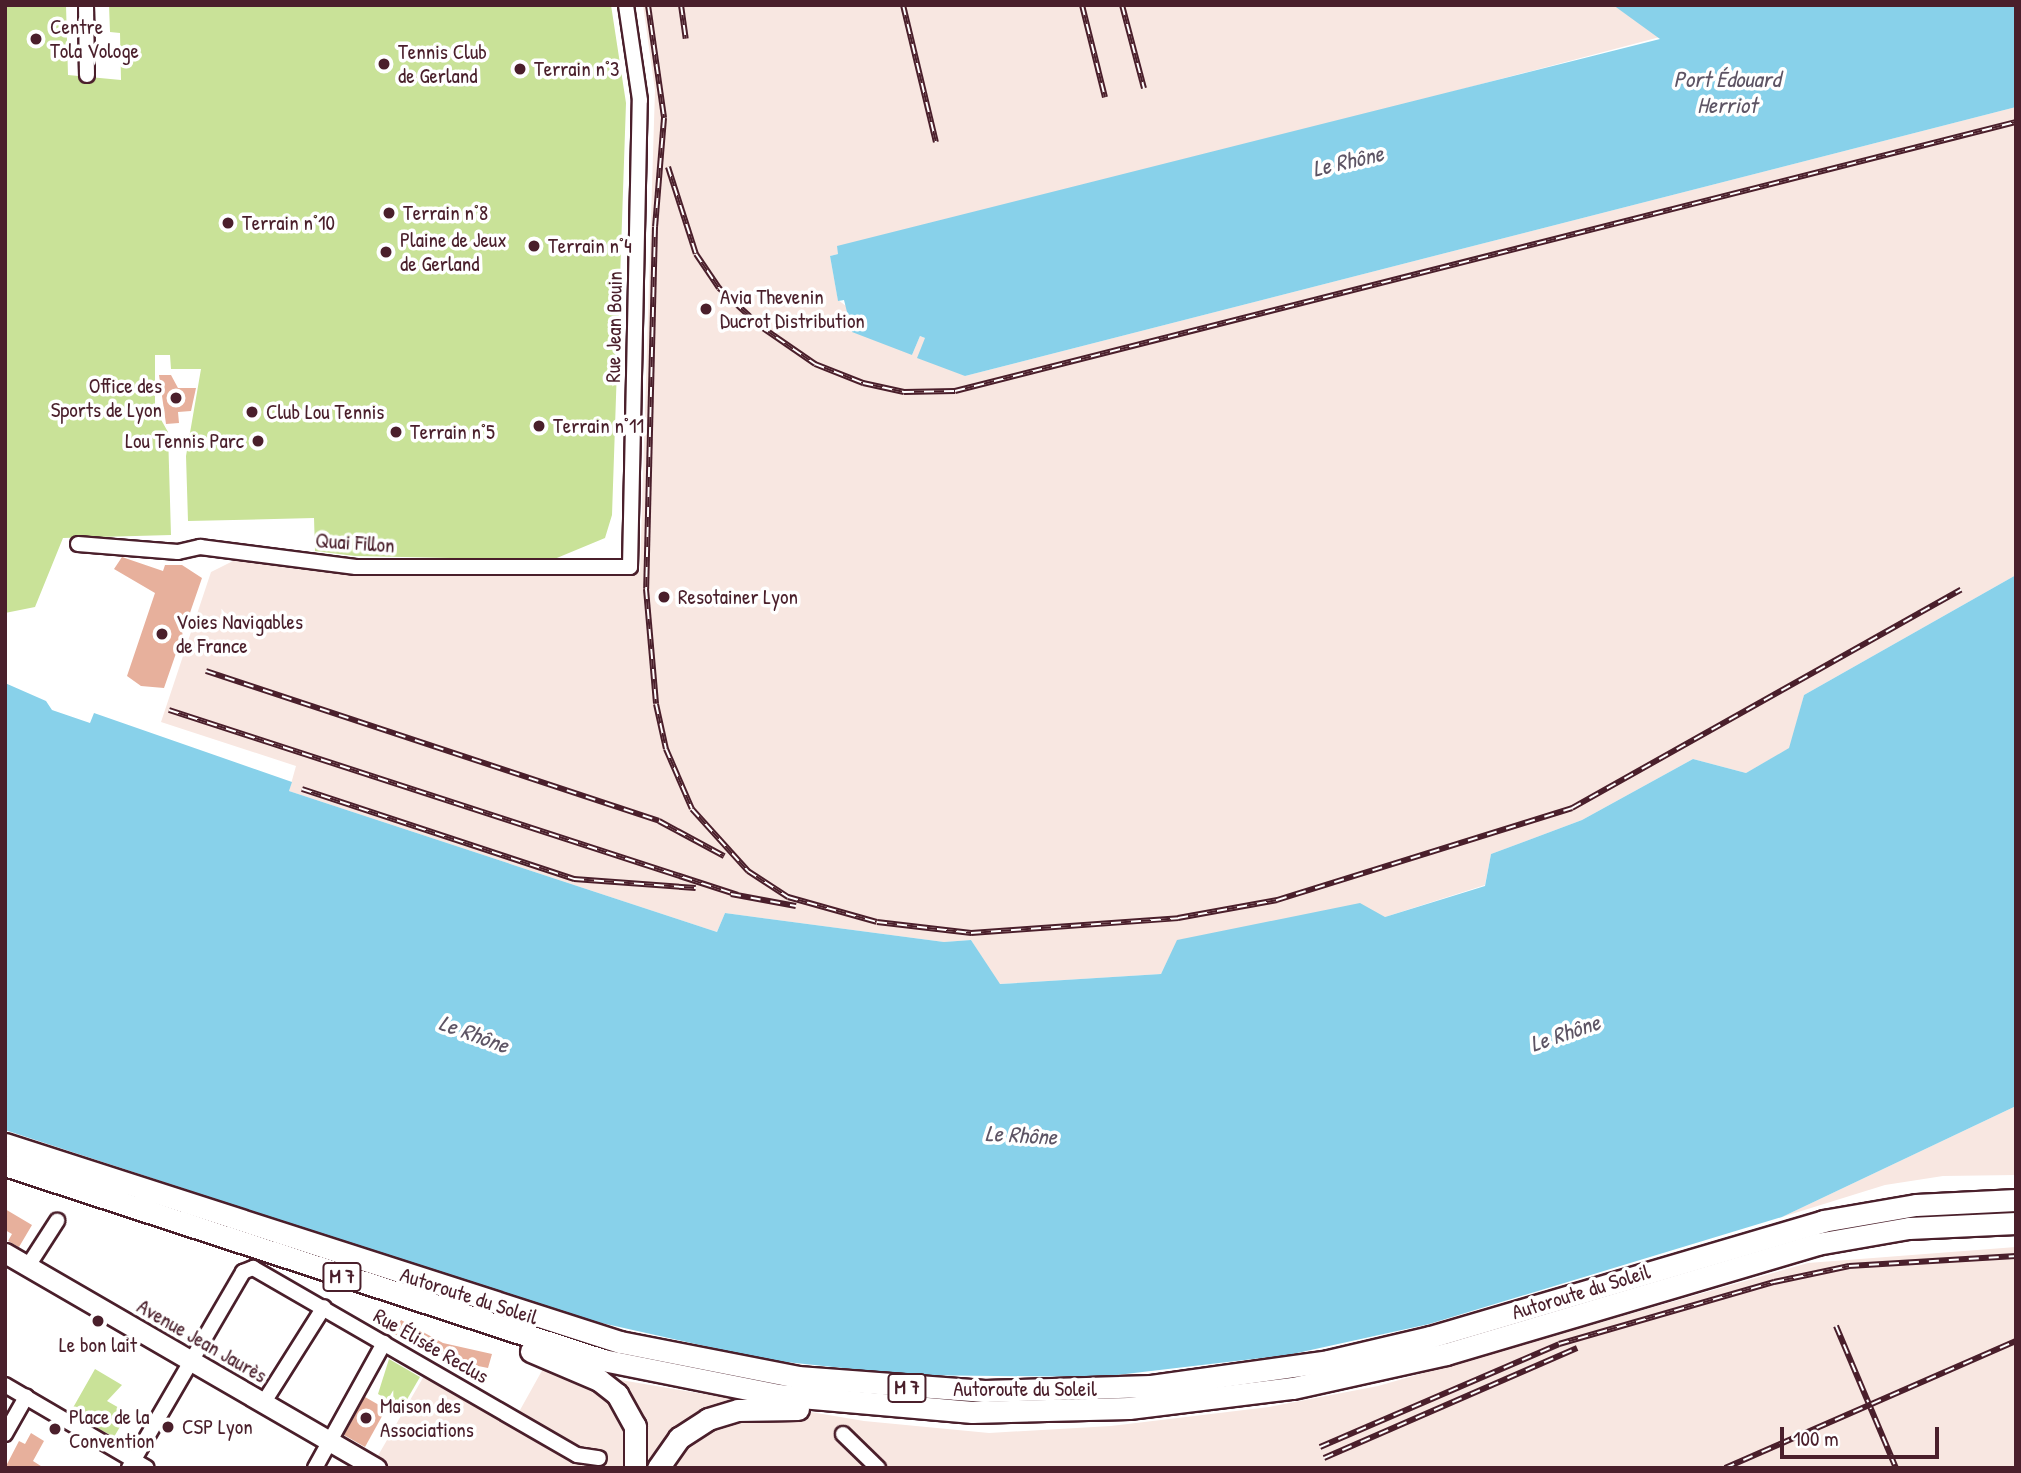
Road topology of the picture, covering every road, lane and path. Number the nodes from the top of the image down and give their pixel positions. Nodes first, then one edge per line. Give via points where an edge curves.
1 (86, 5) edge
2 (626, 5) edge
3 (87, 75) dead end
4 (78, 544) dead end
5 (630, 567) joint
6 (5, 1144) edge
7 (5, 1165) edge
8 (2016, 1191) edge
9 (2016, 1200) edge
10 (1916, 1205) junction
11 (57, 1221) dead end
12 (2016, 1223) edge
13 (14, 1262) edge
14 (404, 1297) junction
15 (324, 1307) junction
16 (384, 1343) junction
17 (191, 1360) junction
18 (5, 1385) edge
19 (26, 1397) junction
20 (264, 1402) junction
21 (916, 1409) junction
22 (5, 1434) edge
23 (843, 1434) dead end
24 (331, 1441) junction
25 (599, 1458) dead end
26 (131, 1464) edge
27 (147, 1468) edge
28 (315, 1468) edge
29 (376, 1468) edge
30 (635, 1468) edge
31 (658, 1468) edge
32 (878, 1468) edge

1 - 3 street
2 - 5 street, Rue Jean Bouin via 640,100
4 - 5 street, Quai Fillon via 178,552 200,547 356,567
6 - 10 highway, Autoroute du Soleil / M 7 via 631,1345 798,1377 984,1391 1151,1386 1328,1361 1430,1337 1798,1227
7 - 14 highway, Autoroute du Soleil / M 7
8 - 10 highway
9 - 10 highway, Autoroute du Soleil / M 7
11 - 13 street
12 - 21 highway, Autoroute du Soleil / M 7 via 1909,1228 1817,1244 1446,1354 1293,1388 1129,1408
13 - 17 main road, Avenue Jean Jaurès
14 - 21 highway, Autoroute du Soleil / M 7 via 546,1343 673,1376 818,1401
14 - 30 highway via 605,1384 633,1419
15 - 16 street, Rue Élisée Reclus
15 - 17 street, Rue Élisée Reclus via 253,1268 243,1272
15 - 20 street
16 - 24 street
16 - 25 street, Rue Élisée Reclus via 577,1455
17 - 20 main road, Avenue Jean Jaurès
17 - 26 street
18 - 19 street
19 - 22 street
19 - 26 street
20 - 24 main road, Avenue Jean Jaurès
21 - 31 highway via 728,1412 687,1431
23 - 32 street
24 - 28 street
24 - 29 main road, Avenue Jean Jaurès
26 - 27 street

